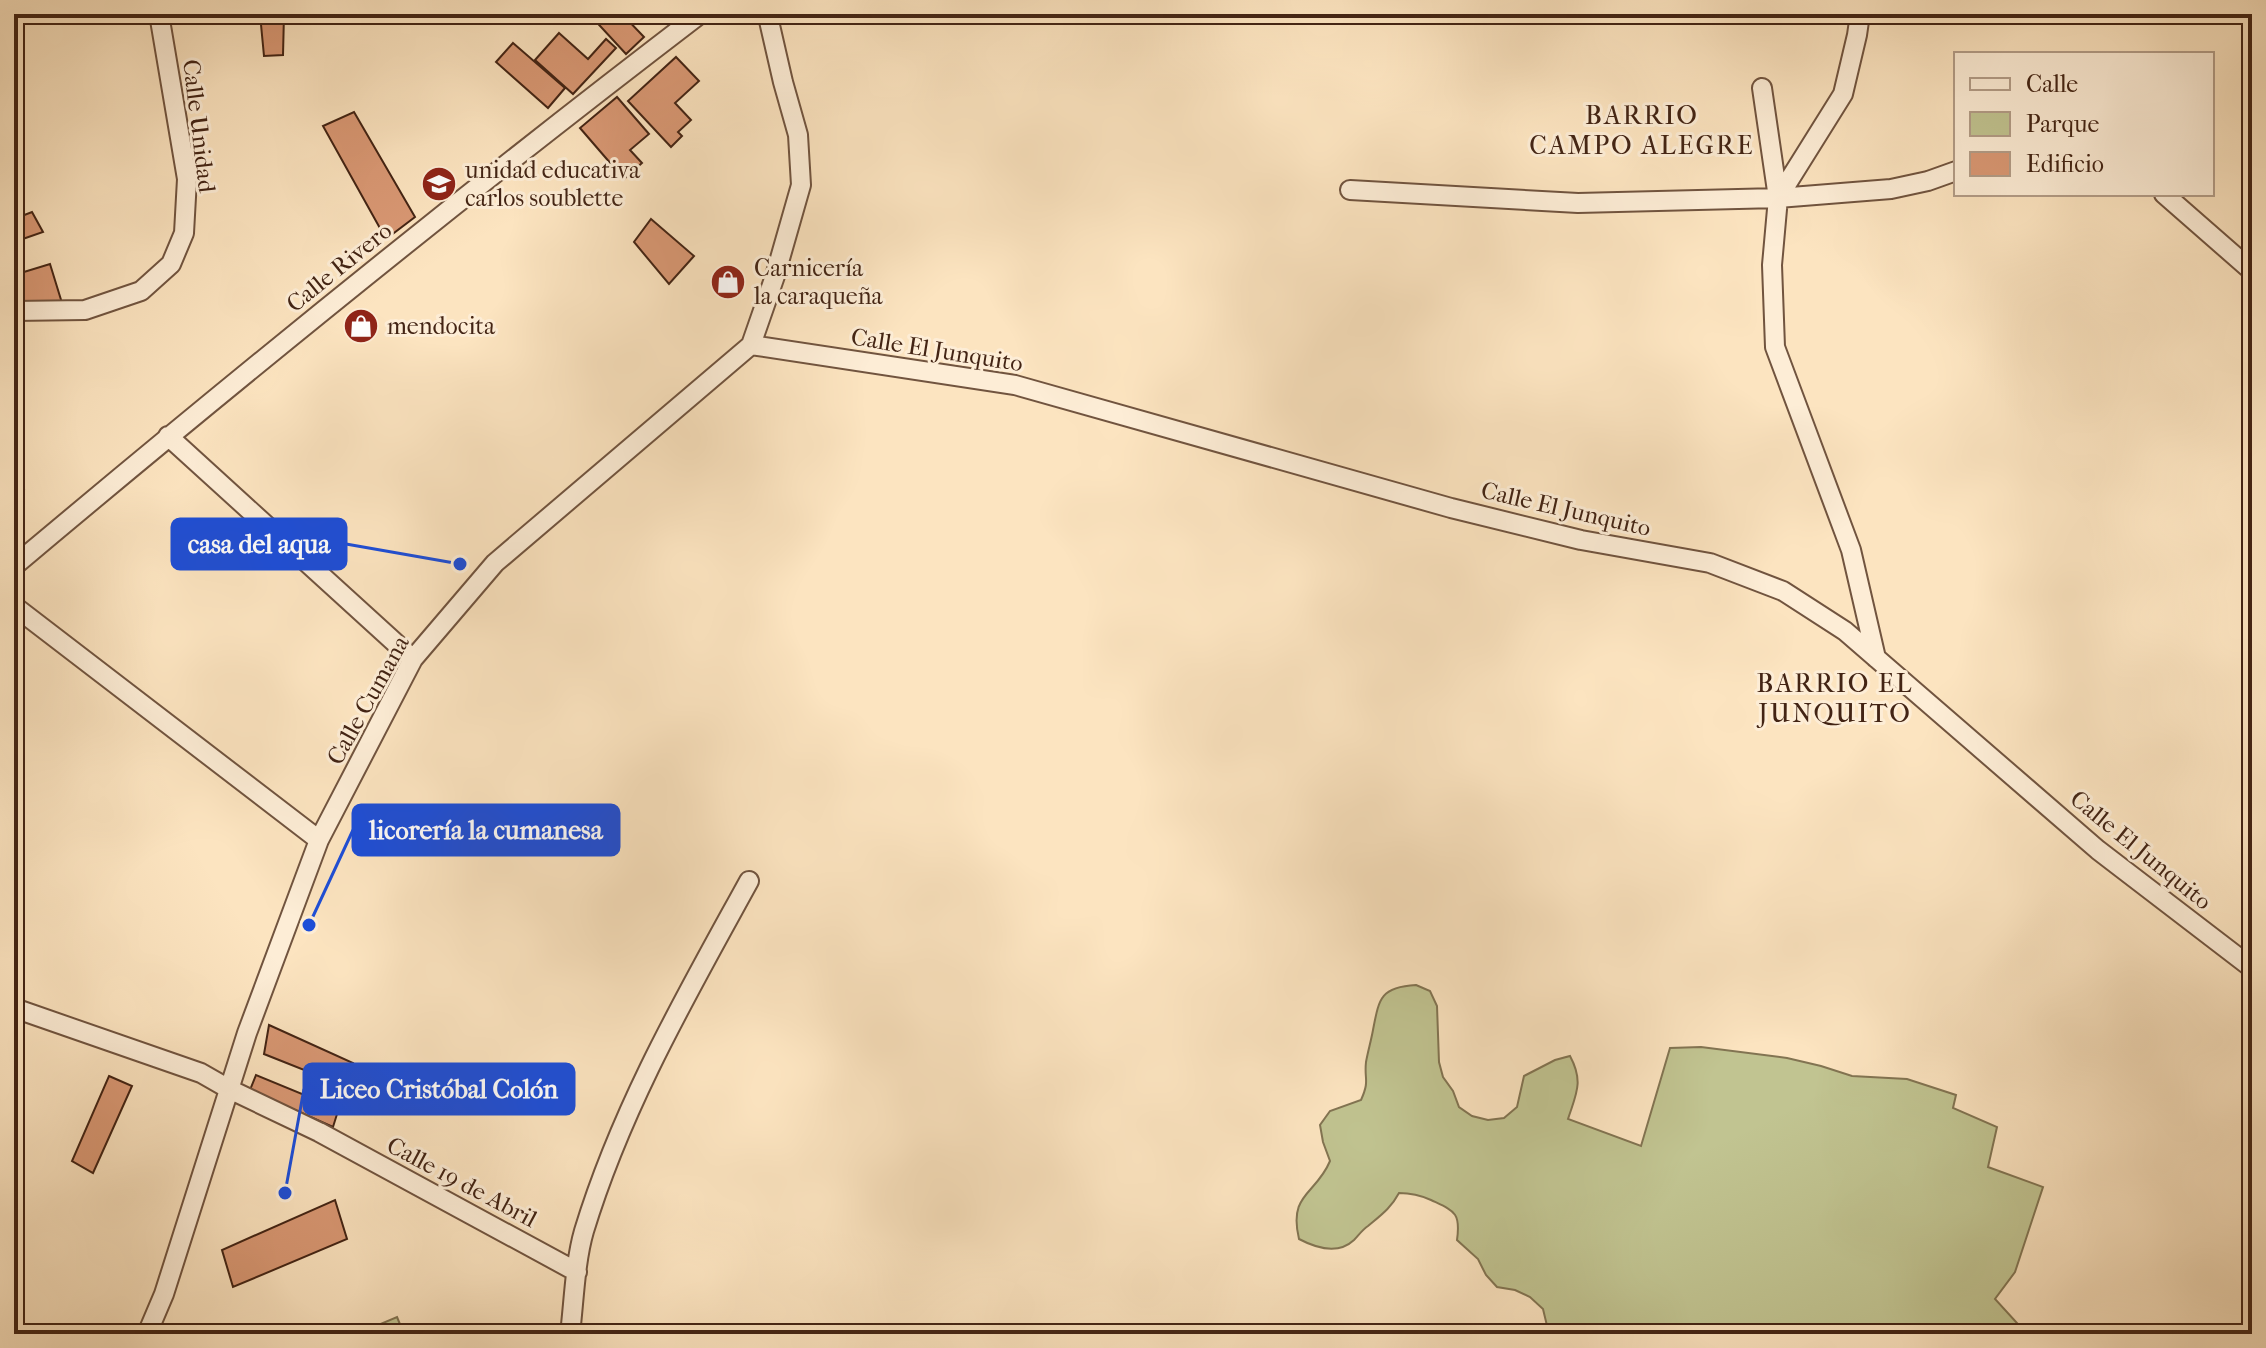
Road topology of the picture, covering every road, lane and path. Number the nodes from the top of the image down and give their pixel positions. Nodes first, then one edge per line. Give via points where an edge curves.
1 (159, 14) edge
2 (700, 14) edge
3 (770, 14) edge
4 (1860, 14) edge
5 (1762, 88) dead end
6 (1954, 172) edge
7 (1350, 190) dead end
8 (2166, 196) edge
9 (1778, 198) junction
10 (2252, 271) edge
11 (14, 311) edge
12 (751, 345) junction
13 (168, 436) junction
14 (14, 566) edge
15 (14, 606) edge
16 (1876, 658) junction
17 (413, 659) junction
18 (319, 840) junction
19 (749, 881) dead end
20 (2252, 968) edge
21 (14, 1008) edge
22 (229, 1089) junction
23 (577, 1272) junction
24 (147, 1334) edge
25 (570, 1334) edge

1 - 11 street, Calle Unidad via 187,179 184,233 171,264 141,291 85,310
2 - 13 street, Calle Rivero
3 - 12 street via 798,135 801,185
4 - 9 street via 1843,94
5 - 9 street
6 - 9 street via 1891,189
7 - 9 street via 1578,203
8 - 10 street
9 - 16 street via 1772,265 1775,347 1851,550
12 - 16 street, Calle El Junquito via 1015,385 1451,508 1581,540 1710,563 1783,591
12 - 17 street, Calle Cumana via 495,563
13 - 14 street, Calle Rivero
13 - 17 street
15 - 18 street
16 - 20 street, Calle El Junquito via 2098,850
17 - 18 street, Calle Cumana
18 - 22 street, Calle Cumana
19 - 23 street via 625,1119 583,1233
21 - 22 street, Calle 19 de Abril via 201,1073
22 - 23 street, Calle 19 de Abril
22 - 24 street, Calle Cumana
23 - 25 street

